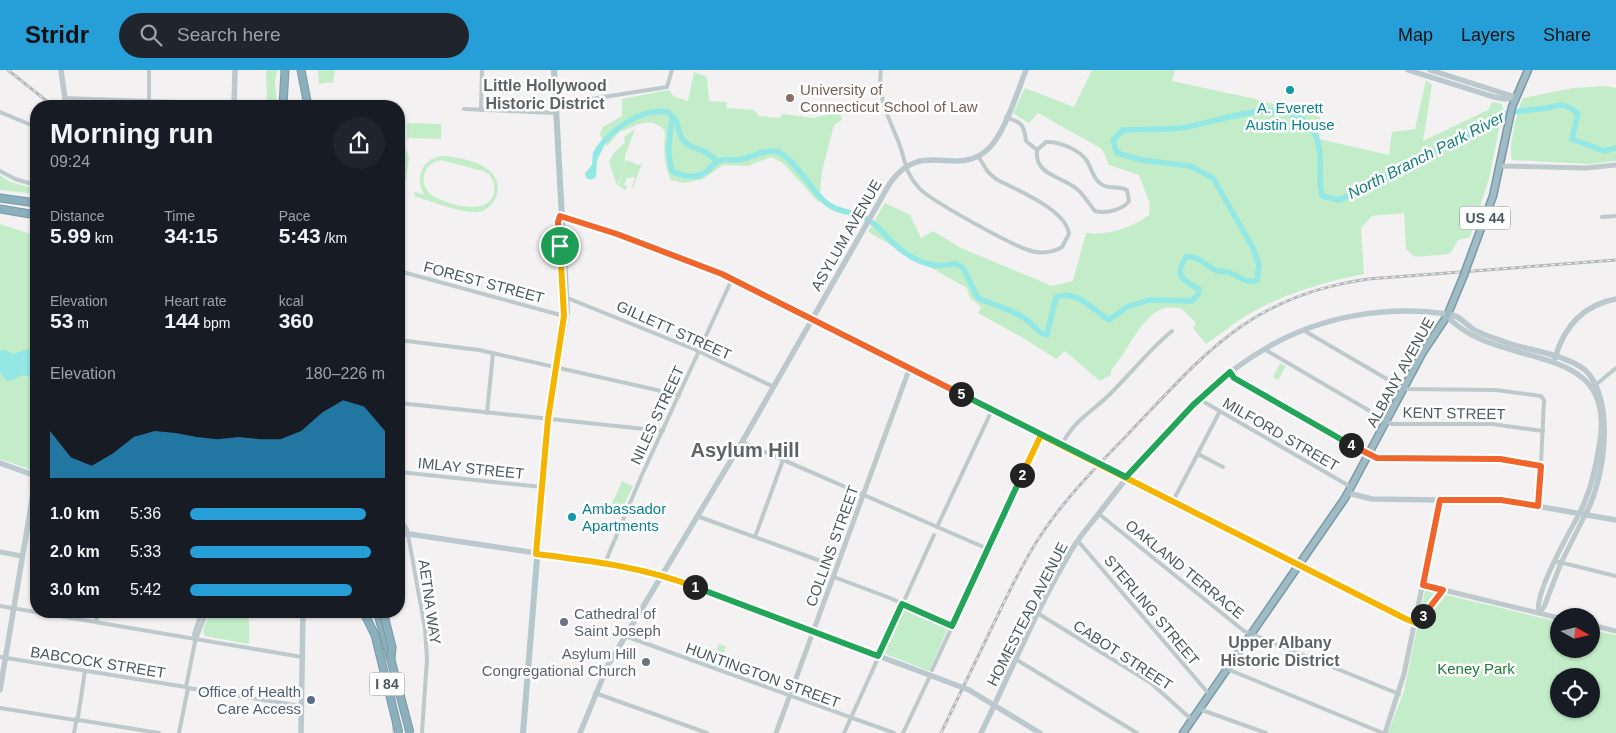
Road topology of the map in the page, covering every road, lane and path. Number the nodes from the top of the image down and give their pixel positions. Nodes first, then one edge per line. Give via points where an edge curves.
1 (56, 70) edge
2 (61, 70) edge
3 (149, 70) edge
4 (235, 70) edge
5 (285, 70) edge
6 (301, 70) edge
7 (482, 70) edge
8 (554, 70) edge
9 (672, 70) edge
10 (881, 70) edge
11 (1026, 70) edge
12 (1408, 70) edge
13 (1430, 70) edge
14 (1528, 70) edge
15 (1420, 72) edge
16 (1515, 97) junction
17 (64, 98) joint
18 (148, 100) joint
19 (234, 100) edge
20 (284, 100) edge
21 (307, 100) edge
22 (556, 100) junction
23 (464, 110) dead end
24 (481, 110) junction
25 (0, 112) edge
26 (556, 116) junction
27 (1006, 117) junction
28 (30, 124) edge
29 (1037, 150) junction
30 (978, 156) junction
31 (1616, 165) edge
32 (1499, 166) junction
33 (905, 167) junction
34 (0, 171) edge
35 (30, 183) edge
36 (0, 198) edge
37 (30, 202) edge
38 (0, 210) edge
39 (30, 213) edge
40 (560, 216) junction
41 (1602, 216) dead end
42 (1616, 216) edge
43 (405, 273) edge
44 (732, 279) junction
45 (565, 297) junction
46 (1616, 299) edge
47 (564, 316) junction
48 (1447, 316) junction
49 (812, 319) junction
50 (1303, 330) junction
51 (1172, 332) dead end
52 (405, 341) edge
53 (1264, 349) junction
54 (699, 351) junction
55 (493, 353) junction
56 (1555, 360) junction
57 (910, 367) junction
58 (557, 368) junction
59 (1616, 368) edge
60 (1230, 372) junction
61 (1598, 383) junction
62 (774, 387) junction
63 (1404, 389) junction
64 (679, 395) junction
65 (1199, 399) junction
66 (405, 404) edge
67 (1603, 404) junction
68 (992, 410) junction
69 (1220, 411) junction
70 (487, 413) junction
71 (548, 419) junction
72 (1387, 420) junction
73 (663, 431) junction
74 (1542, 431) junction
75 (1041, 435) junction
76 (742, 442) junction
77 (1062, 445) junction
78 (1198, 454) junction
79 (1369, 455) junction
80 (783, 460) junction
81 (0, 463) edge
82 (1541, 466) junction
83 (1223, 467) dead end
84 (405, 473) edge
85 (30, 474) edge
86 (1126, 477) junction
87 (542, 487) junction
88 (1350, 490) junction
89 (864, 495) junction
90 (1440, 500) junction
91 (1173, 502) junction
92 (1538, 506) junction
93 (30, 510) edge
94 (1098, 514) junction
95 (1582, 515) junction
96 (697, 516) junction
97 (1616, 520) edge
98 (405, 524) edge
99 (937, 527) junction
100 (405, 532) edge
101 (405, 534) edge
102 (409, 534) junction
103 (934, 535) dead end
104 (755, 537) junction
105 (1078, 541) junction
106 (988, 549) junction
107 (0, 552) edge
108 (536, 554) junction
109 (22, 556) junction
110 (1554, 561) junction
111 (605, 563) junction
112 (1561, 563) junction
113 (829, 564) dead end
114 (1298, 564) junction
115 (662, 575) junction
116 (1616, 576) edge
117 (834, 577) junction
118 (1423, 585) junction
119 (1443, 590) junction
120 (902, 604) junction
121 (0, 606) edge
122 (14, 609) junction
123 (30, 611) edge
124 (1539, 613) junction
125 (1039, 614) junction
126 (1550, 616) edge
127 (76, 618) edge
128 (97, 618) edge
129 (199, 618) edge
130 (204, 618) edge
131 (303, 618) edge
132 (367, 618) edge
133 (371, 618) edge
134 (379, 618) edge
135 (385, 618) edge
136 (96, 622) junction
137 (1416, 623) junction
138 (952, 626) junction
139 (1600, 627) edge
140 (1616, 631) edge
141 (813, 632) junction
142 (1251, 634) junction
143 (375, 635) junction
144 (625, 636) junction
145 (196, 639) junction
146 (878, 656) junction
147 (3, 658) edge
148 (302, 658) junction
149 (391, 660) junction
150 (1017, 660) junction
151 (1227, 670) junction
152 (85, 671) junction
153 (931, 673) junction
154 (188, 687) junction
155 (0, 690) edge
156 (595, 693) junction
157 (1209, 694) junction
158 (1399, 694) junction
159 (789, 696) junction
160 (995, 705) junction
161 (301, 706) junction
162 (0, 708) edge
163 (1199, 709) junction
164 (850, 717) junction
165 (77, 720) junction
166 (1192, 720) junction
167 (74, 733) edge
168 (159, 733) edge
169 (179, 733) edge
170 (301, 733) edge
171 (399, 733) edge
172 (410, 733) edge
173 (422, 733) edge
174 (523, 733) edge
175 (580, 733) edge
176 (707, 733) edge
177 (776, 733) edge
178 (844, 733) edge
179 (894, 733) edge
180 (903, 733) edge
181 (981, 733) edge
182 (1040, 733) edge
183 (1137, 733) edge
184 (1183, 733) edge
185 (1266, 733) edge
186 (1384, 733) edge

1 - 2 street
2 - 17 main road
3 - 18 street
4 - 19 main road
5 - 20 highway
6 - 21 highway
7 - 24 street
8 - 22 main road
9 - 22 street via 667,87 592,99
10 - 33 street via 883,105
11 - 27 main road
12 - 15 main road
13 - 16 main road
14 - 16 highway, ALBANY AVENUE / US 44
15 - 16 main road via 1494,97
16 - 32 highway, ALBANY AVENUE / US 44
17 - 18 street
22 - 26 main road
23 - 24 street
24 - 26 street
25 - 28 street
26 - 40 main road
27 - 29 street via 1025,128 1026,141
27 - 30 main road via 993,144
29 - 29 street via 1037,163 1041,168 1075,188 1095,211 1123,207 1129,201 1127,190 1100,184 1086,159 1067,147 1046,142
30 - 33 main road via 957,161 926,159
30 - 33 street via 996,179 1052,210 1065,221 1068,234 1062,247 1042,253 1021,247 929,196 919,188
31 - 32 street via 1586,168
32 - 48 highway, ALBANY AVENUE / US 44 via 1491,201
33 - 49 main road, ASYLUM AVENUE via 890,183
34 - 35 street
36 - 37 highway
38 - 39 highway
40 - 44 main road via 617,234
40 - 45 main road via 559,243
41 - 42 street
43 - 47 street, FOREST STREET
44 - 49 main road
44 - 54 street, NILES STREET
45 - 47 main road
45 - 54 street, GILLETT STREET
46 - 56 main road via 1595,305 1577,317 1564,335
47 - 58 main road
48 - 50 main road, HOMESTEAD AVENUE via 1411,311 1366,313
48 - 56 main road via 1469,334
48 - 63 highway, ALBANY AVENUE / US 44
49 - 57 main road
49 - 62 main road, ASYLUM AVENUE
50 - 53 main road, HOMESTEAD AVENUE
50 - 63 street
51 - 77 street via 1108,397 1081,418
52 - 55 street
53 - 60 main road, HOMESTEAD AVENUE
53 - 72 street, KENT STREET
54 - 62 street, GILLETT STREET
54 - 64 street, NILES STREET
55 - 58 street
55 - 70 street
56 - 61 main road via 1581,367
56 - 67 main road via 1585,378
57 - 68 main road
57 - 89 street, COLLINS STREET
58 - 64 street
58 - 71 main road
59 - 61 street
60 - 65 main road, HOMESTEAD AVENUE
60 - 79 street via 1234,378
61 - 67 main road
62 - 76 main road, ASYLUM AVENUE
63 - 72 highway, ALBANY AVENUE / US 44
63 - 74 street via 1514,391 1544,398
64 - 73 street, NILES STREET
65 - 69 street, MILFORD STREET
65 - 86 main road, HOMESTEAD AVENUE
66 - 70 street
67 - 95 main road via 1608,418 1596,494
68 - 75 main road
68 - 99 street
69 - 78 street
69 - 88 street, MILFORD STREET
70 - 71 street
71 - 73 street
71 - 87 main road
72 - 74 street, KENT STREET via 1392,424 1508,425
72 - 79 highway, ALBANY AVENUE / US 44
73 - 111 street, NILES STREET
74 - 82 street
75 - 77 main road
75 - 106 street
76 - 80 street
76 - 96 main road, ASYLUM AVENUE
77 - 86 main road
78 - 83 street
78 - 91 street
79 - 82 street via 1377,458 1500,459
79 - 88 highway, ALBANY AVENUE / US 44
80 - 89 street
80 - 104 street
81 - 85 main road
82 - 92 street
84 - 87 street, IMLAY STREET
86 - 91 main road
86 - 94 main road, HOMESTEAD AVENUE
87 - 108 main road
88 - 90 main road via 1366,499
88 - 114 highway, ALBANY AVENUE / US 44
89 - 99 street
89 - 117 street, COLLINS STREET
90 - 92 main road via 1501,500
90 - 118 street
91 - 114 main road
92 - 95 main road
93 - 109 main road
94 - 105 main road, HOMESTEAD AVENUE
94 - 142 street, OAKLAND TERRACE
95 - 97 main road
95 - 110 street
95 - 112 street
96 - 104 street
96 - 115 main road, ASYLUM AVENUE
98 - 102 street
99 - 106 street
100 - 102 main road
101 - 102 main road
102 - 108 main road
102 - 173 street, AETNA WAY via 426,631
103 - 120 street
104 - 113 street
105 - 125 main road, HOMESTEAD AVENUE
105 - 157 street, STERLING STREET
106 - 138 street
107 - 109 street
108 - 111 main road
108 - 174 main road
109 - 122 main road
110 - 112 street
110 - 124 street via 1540,595
111 - 115 main road
112 - 116 street
112 - 124 street
114 - 137 street
114 - 142 highway, ALBANY AVENUE / US 44
115 - 141 main road
115 - 144 main road, ASYLUM AVENUE
117 - 120 street
117 - 141 street, COLLINS STREET
118 - 119 street
118 - 137 street
119 - 124 street
119 - 137 street
120 - 138 street
120 - 146 street
121 - 122 street
122 - 123 street
122 - 147 main road
124 - 126 street
125 - 150 main road, HOMESTEAD AVENUE
125 - 166 street, CABOT STREET via 1152,683
127 - 136 street
128 - 136 street
129 - 145 street via 194,632
130 - 145 street
131 - 148 main road
132 - 143 highway
133 - 143 highway, I 84
134 - 149 highway, I 84
135 - 149 highway, bridge via 392,648
136 - 145 street
137 - 158 street
138 - 153 street
139 - 140 street
141 - 146 main road
141 - 159 street, COLLINS STREET
142 - 151 highway, ALBANY AVENUE / US 44
142 - 158 street, OAKLAND TERRACE
143 - 171 highway, I 84, bridge
144 - 156 main road, ASYLUM AVENUE
144 - 159 street, HUNTINGTON STREET
145 - 148 street
145 - 154 street
146 - 153 main road
146 - 164 street
147 - 152 street, BABCOCK STREET
147 - 155 main road
148 - 161 main road
149 - 172 highway, I 84, bridge
150 - 160 main road, HOMESTEAD AVENUE
150 - 183 street
151 - 157 highway, ALBANY AVENUE / US 44
151 - 186 street
152 - 154 street, BABCOCK STREET
152 - 165 street
153 - 160 main road, bridge
153 - 180 street
154 - 161 street, BABCOCK STREET
154 - 169 street
156 - 175 main road, ASYLUM AVENUE
156 - 176 street
157 - 163 highway, ALBANY AVENUE / US 44
158 - 186 street
159 - 164 street, HUNTINGTON STREET
159 - 177 street, COLLINS STREET
160 - 181 main road, HOMESTEAD AVENUE
160 - 182 main road
161 - 170 main road
162 - 165 street
163 - 166 highway, ALBANY AVENUE / US 44
163 - 185 street
164 - 178 street
164 - 179 street, HUNTINGTON STREET
165 - 167 street
165 - 168 street
166 - 184 highway, ALBANY AVENUE / US 44

